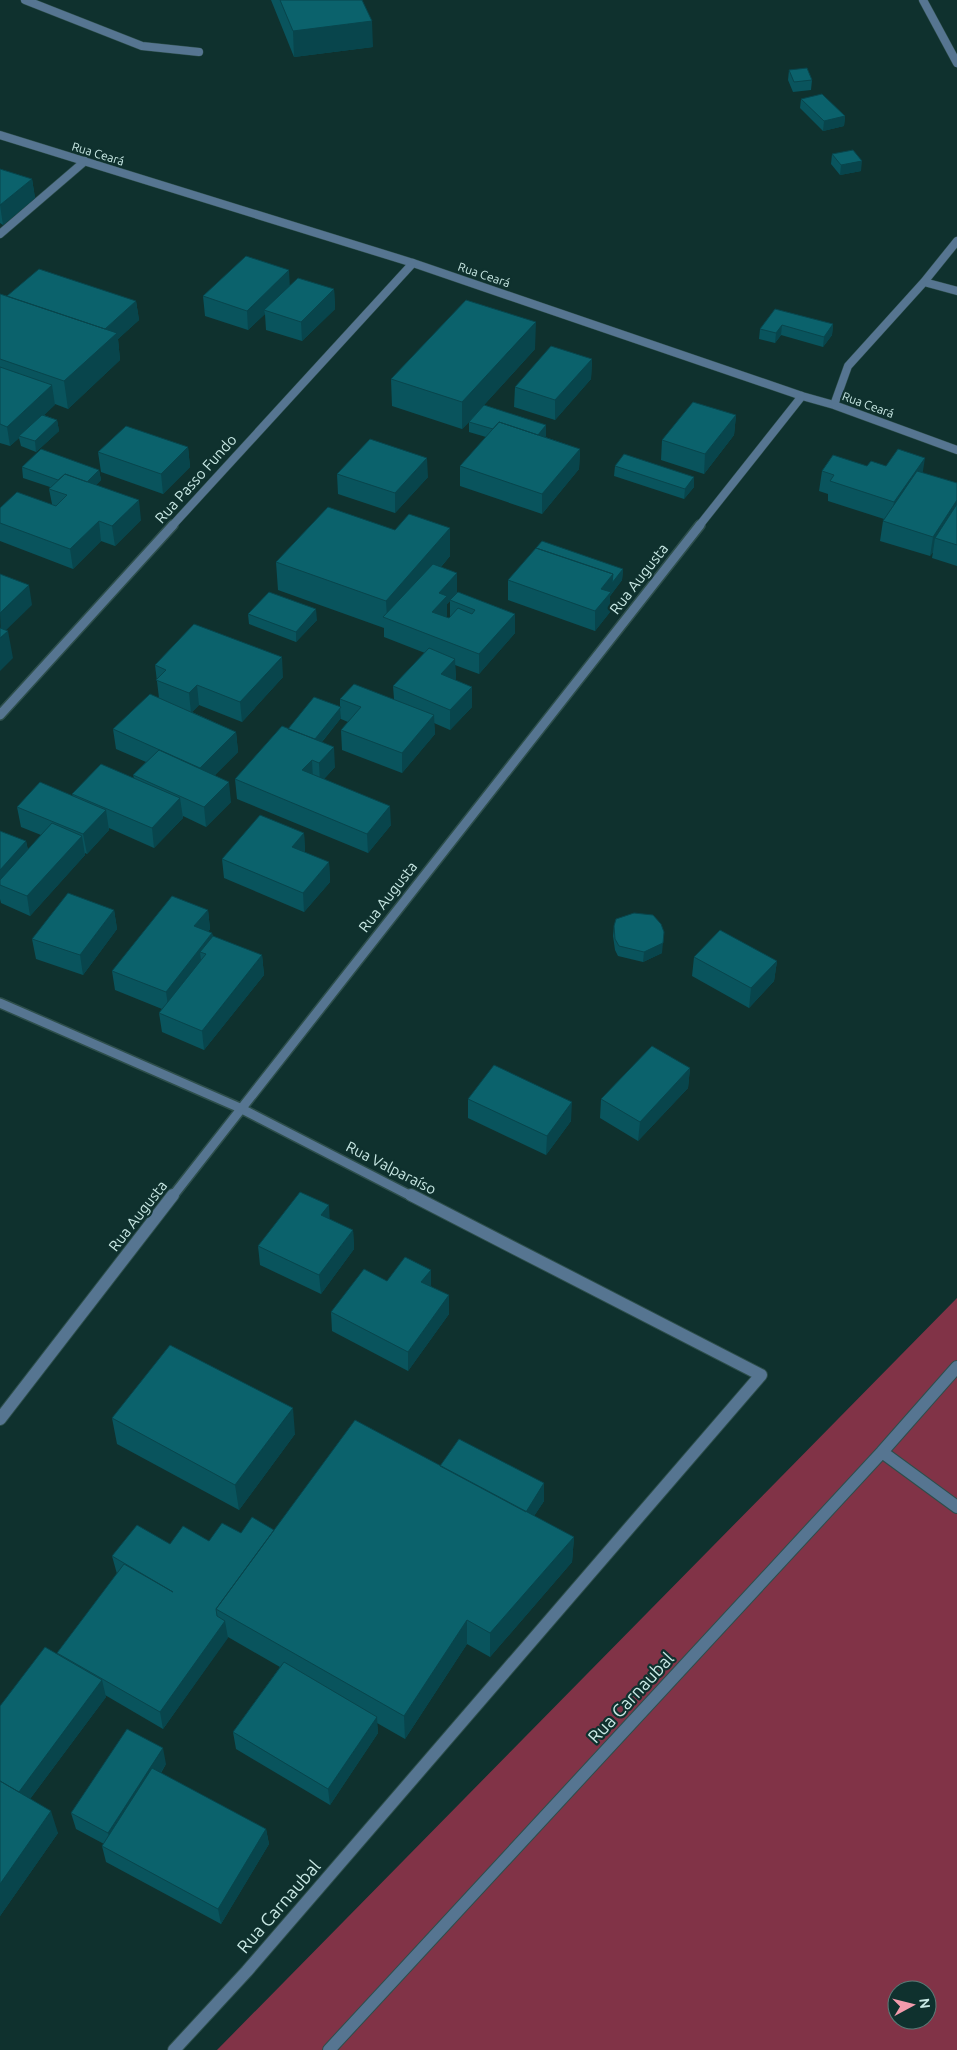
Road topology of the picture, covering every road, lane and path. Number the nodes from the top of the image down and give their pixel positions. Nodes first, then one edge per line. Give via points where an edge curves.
1 (25, 0) edge
2 (923, 0) edge
3 (199, 52) dead end
4 (957, 63) edge
5 (0, 135) edge
6 (85, 161) junction
7 (0, 234) edge
8 (957, 241) edge
9 (413, 263) junction
10 (924, 282) junction
11 (957, 291) edge
12 (802, 396) junction
13 (834, 405) junction
14 (957, 450) edge
15 (0, 715) edge
16 (0, 1003) edge
17 (240, 1108) junction
18 (957, 1367) edge
19 (761, 1375) joint
20 (0, 1419) edge
21 (882, 1452) junction
22 (957, 1507) edge
23 (174, 2050) edge
24 (329, 2050) edge

1 - 3 street via 142,46
2 - 4 street
5 - 6 street, Rua Ceará
6 - 7 street
6 - 9 street, Rua Ceará
8 - 10 street
9 - 12 street, Rua Ceará
9 - 15 street, Rua Passo Fundo
10 - 11 street
10 - 13 street via 848,366
12 - 13 street, Rua Ceará
12 - 17 street, Rua Augusta
13 - 14 street, Rua Ceará
16 - 17 street, Rua Valparaíso
17 - 19 street, Rua Valparaíso
17 - 20 street, Rua Augusta
18 - 21 street, Rua Carnaubal
19 - 23 street, Rua Carnaubal via 247,1971
21 - 22 street
21 - 24 street, Rua Carnaubal

